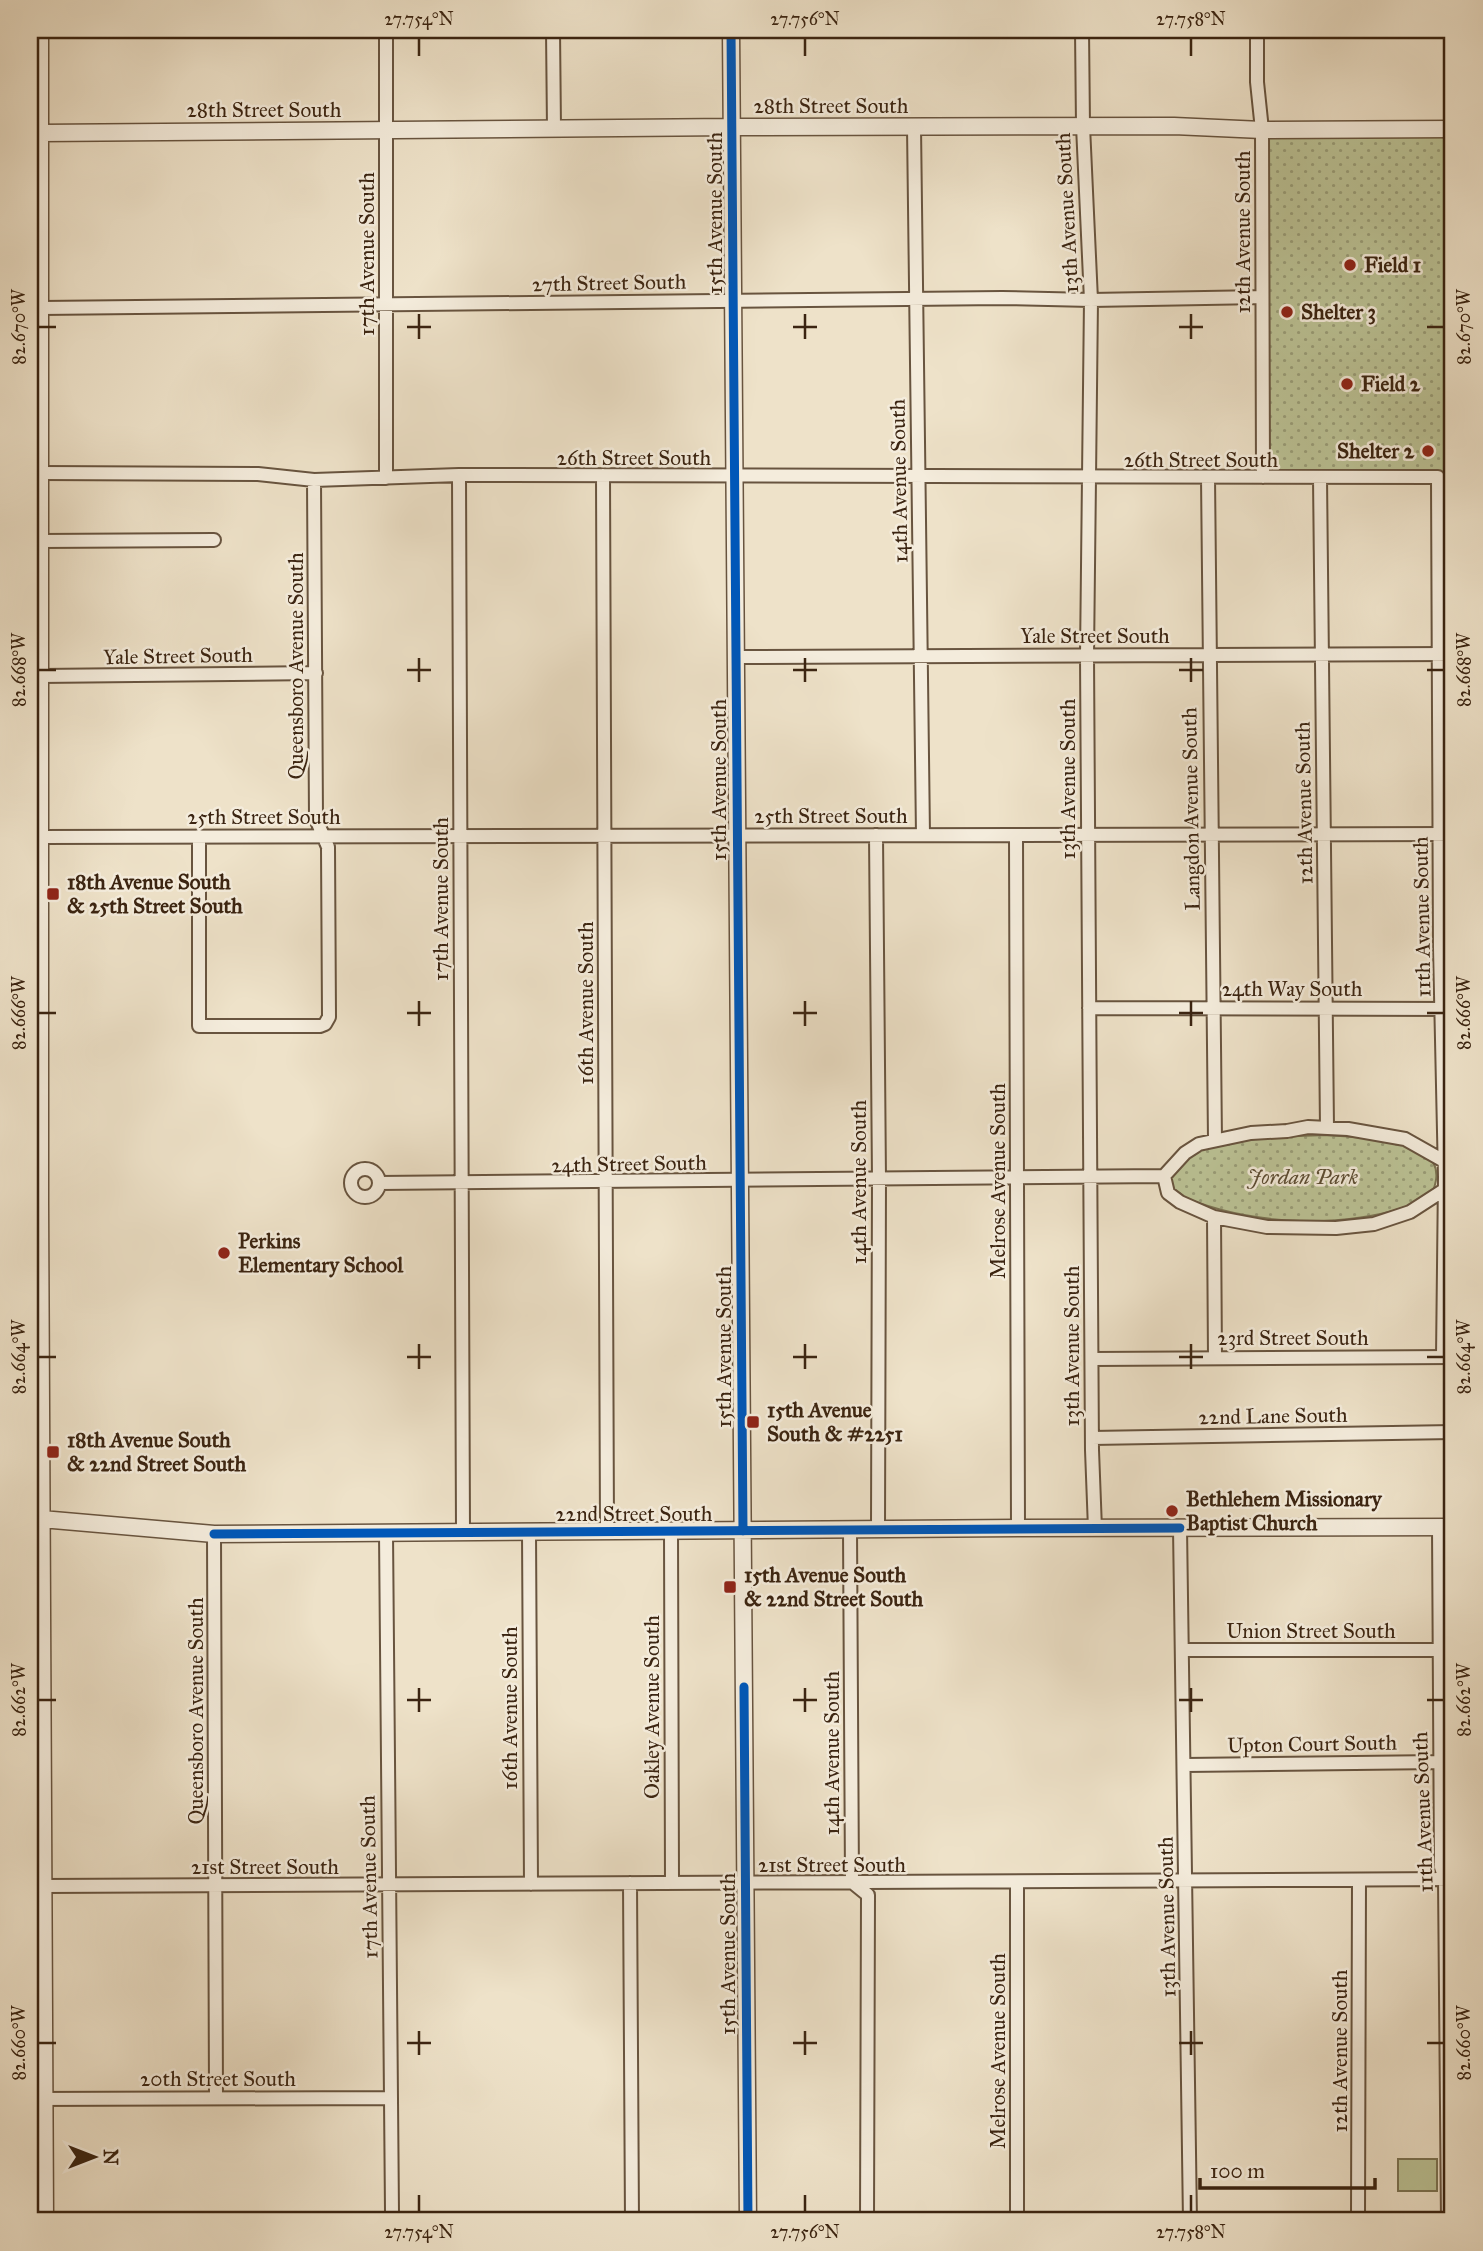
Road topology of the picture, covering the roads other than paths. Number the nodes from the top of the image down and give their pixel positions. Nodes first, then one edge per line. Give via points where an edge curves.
1 (40, 30) edge
2 (386, 30) edge
3 (553, 30) edge
4 (731, 30) edge
5 (1082, 30) edge
6 (1257, 30) edge
7 (35, 90) edge
8 (732, 127) junction
9 (914, 127) junction
10 (1083, 127) junction
11 (554, 129) junction
12 (1453, 129) edge
13 (386, 130) junction
14 (1262, 130) junction
15 (41, 133) junction
16 (35, 228) edge
17 (1262, 298) junction
18 (916, 299) junction
19 (733, 300) junction
20 (1091, 300) junction
21 (386, 304) junction
22 (41, 308) junction
23 (35, 403) edge
24 (40, 473) junction
25 (458, 475) junction
26 (603, 475) junction
27 (735, 475) junction
28 (918, 475) junction
29 (1090, 477) junction
30 (1208, 477) junction
31 (1263, 477) junction
32 (1320, 477) junction
33 (1438, 477) joint
34 (386, 478) junction
35 (314, 480) junction
36 (214, 540) dead end
37 (40, 541) junction
38 (35, 579) edge
39 (1321, 654) junction
40 (1439, 654) junction
41 (1453, 654) edge
42 (1209, 655) junction
43 (921, 656) junction
44 (1087, 656) junction
45 (736, 657) junction
46 (316, 673) junction
47 (40, 677) junction
48 (35, 750) edge
49 (1088, 834) junction
50 (1210, 834) junction
51 (1323, 834) junction
52 (1446, 834) edge
53 (604, 835) junction
54 (737, 835) junction
55 (876, 835) junction
56 (923, 835) junction
57 (1016, 835) junction
58 (199, 836) junction
59 (322, 836) junction
60 (460, 836) junction
61 (41, 837) junction
62 (35, 924) edge
63 (1089, 1008) junction
64 (1213, 1008) junction
65 (1325, 1009) junction
66 (1448, 1009) edge
67 (35, 1113) edge
68 (1327, 1128) junction
69 (1215, 1140) junction
70 (1444, 1161) junction
71 (1164, 1176) junction
72 (1017, 1178) junction
73 (1090, 1178) junction
74 (740, 1180) junction
75 (879, 1180) junction
76 (606, 1181) junction
77 (1447, 1181) edge
78 (379, 1183) dead end
79 (462, 1183) junction
80 (1214, 1217) junction
81 (35, 1316) edge
82 (1448, 1357) edge
83 (1215, 1358) junction
84 (1092, 1359) junction
85 (1453, 1432) edge
86 (1092, 1438) junction
87 (36, 1519) edge
88 (1446, 1527) edge
89 (1018, 1528) junction
90 (1180, 1528) junction
91 (1095, 1529) junction
92 (850, 1530) junction
93 (878, 1530) junction
94 (671, 1531) junction
95 (743, 1531) junction
96 (463, 1532) junction
97 (529, 1532) junction
98 (607, 1532) junction
99 (386, 1533) junction
100 (214, 1534) junction
101 (1183, 1650) junction
102 (1439, 1650) junction
103 (36, 1666) edge
104 (1439, 1704) junction
105 (1453, 1704) edge
106 (1439, 1762) junction
107 (1185, 1765) junction
108 (36, 1856) edge
109 (1359, 1880) junction
110 (1449, 1880) edge
111 (1185, 1881) junction
112 (852, 1882) junction
113 (1017, 1882) junction
114 (630, 1883) junction
115 (672, 1883) junction
116 (746, 1883) junction
117 (388, 1884) junction
118 (531, 1884) junction
119 (215, 1885) junction
120 (43, 1886) junction
121 (37, 2026) edge
122 (1450, 2049) edge
123 (216, 2098) junction
124 (391, 2098) junction
125 (37, 2099) edge
126 (37, 2200) edge
127 (45, 2221) edge
128 (393, 2221) edge
129 (632, 2221) edge
130 (748, 2221) edge
131 (867, 2221) edge
132 (1017, 2221) edge
133 (1190, 2221) edge
134 (1358, 2221) edge
135 (1448, 2221) edge

1 - 7 street
2 - 13 street, 17th Avenue South
3 - 11 street
4 - 8 street, 15th Avenue South
5 - 10 street, 13th Avenue South
6 - 14 street, 12th Avenue South
7 - 15 street
8 - 9 street, 28th Street South
8 - 11 street, 28th Street South
8 - 19 street, 15th Avenue South
9 - 10 street, 28th Street South
9 - 18 street, 14th Avenue South
10 - 14 street, 28th Street South
10 - 20 street, 13th Avenue South
11 - 13 street, 28th Street South
12 - 14 street, 28th Street South
13 - 15 street, 28th Street South
13 - 21 street, 17th Avenue South
14 - 17 street, 12th Avenue South
15 - 16 street
16 - 22 street
17 - 20 street, 27th Street South
17 - 31 street, 12th Avenue South
18 - 19 street, 27th Street South
18 - 20 street, 27th Street South
18 - 28 street, 14th Avenue South
19 - 21 street, 27th Street South
19 - 27 street, 15th Avenue South
20 - 29 street, 13th Avenue South
21 - 22 street, 27th Street South
21 - 34 street, 17th Avenue South
22 - 23 street
23 - 24 street
24 - 35 street, 26th Street South via 258,474
24 - 37 street
25 - 26 street, 26th Street South
25 - 34 street, 26th Street South
25 - 60 street, 17th Avenue South
26 - 27 street, 26th Street South
26 - 53 street, 16th Avenue South
27 - 28 street, 26th Street South
27 - 45 street, 15th Avenue South
28 - 29 street, 26th Street South
28 - 43 street, 14th Avenue South
29 - 30 street, 26th Street South
29 - 44 street, 13th Avenue South
30 - 31 street, 26th Street South
30 - 42 street, Langdon Avenue South
31 - 32 street, 26th Street South
32 - 33 street, 26th Street South
32 - 39 street, 12th Avenue South
33 - 40 street, 11th Avenue South
34 - 35 street, 26th Street South
35 - 46 street, Queensboro Avenue South
36 - 37 street
37 - 38 street
38 - 47 street
39 - 40 street, Yale Street South
39 - 42 street, Yale Street South
39 - 51 street, 12th Avenue South
40 - 41 street, Yale Street South
40 - 52 street, 11th Avenue South
42 - 44 street, Yale Street South
42 - 50 street, Langdon Avenue South
43 - 44 street, Yale Street South
43 - 45 street, Yale Street South
43 - 56 street, 14th Avenue South
44 - 49 street, 13th Avenue South
45 - 54 street, 15th Avenue South
46 - 47 street, Yale Street South
46 - 59 street, Queensboro Avenue South via 316,819
47 - 48 street
48 - 61 street
49 - 50 street, 25th Street South
49 - 57 street, 25th Street South
49 - 63 street, 13th Avenue South
50 - 51 street, 25th Street South
50 - 64 street, Langdon Avenue South
51 - 52 street, 25th Street South
51 - 65 street, 12th Avenue South
52 - 66 street, 11th Avenue South
53 - 54 street, 25th Street South
53 - 60 street, 25th Street South
53 - 76 street, 16th Avenue South
54 - 55 street, 25th Street South
54 - 74 street, 15th Avenue South
55 - 56 street, 25th Street South
55 - 75 street, 14th Avenue South
56 - 57 street, 25th Street South
57 - 72 street, Melrose Avenue South
58 - 59 street, 25th Street South
58 - 59 street, Queensboro Avenue South via 199,1026 325,1024 329,1017 328,848
58 - 61 street, 25th Street South
59 - 60 street, 25th Street South
60 - 79 street, 17th Avenue South
61 - 62 street
62 - 67 street
63 - 64 street, 24th Way South
63 - 73 street, 13th Avenue South
64 - 65 street, 24th Way South
64 - 69 street, Langdon Avenue South
65 - 66 street, 24th Way South
65 - 68 street, 12th Avenue South
66 - 70 street, 11th Avenue South
67 - 81 street
68 - 69 street
68 - 70 street via 1405,1139
69 - 71 street via 1185,1153
70 - 77 street, 11th Avenue South
71 - 73 street, 24th Street South
71 - 80 street via 1168,1193
72 - 73 street, 24th Street South
72 - 75 street, 24th Street South
72 - 89 street, Melrose Avenue South
73 - 84 street, 13th Avenue South
74 - 75 street, 24th Street South
74 - 76 street, 24th Street South
74 - 95 street, 15th Avenue South
75 - 93 street, 14th Avenue South
76 - 79 street, 24th Street South
76 - 98 street, 16th Avenue South
77 - 80 street via 1410,1212 1357,1227 1267,1227
77 - 82 street, 11th Avenue South
78 - 79 street, 24th Street South
79 - 96 street, 17th Avenue South
80 - 83 street
81 - 87 street
82 - 83 street, 23rd Street South
83 - 84 street, 23rd Street South
84 - 86 street, 13th Avenue South
85 - 86 street, 22nd Lane South
86 - 91 street, 13th Avenue South
87 - 100 street, 22nd Street South
87 - 103 street
88 - 90 street, 22nd Street South
88 - 102 street, 11th Avenue South
89 - 91 street, 22nd Street South
89 - 93 street, 22nd Street South
90 - 91 street, 22nd Street South
90 - 101 street, 13th Avenue South
92 - 93 street, 22nd Street South
92 - 95 street, 22nd Street South
92 - 112 street, 14th Avenue South
94 - 95 street, 22nd Street South
94 - 98 street, 22nd Street South
94 - 115 street, Oakley Avenue South
95 - 116 street, 15th Avenue South
96 - 97 street, 22nd Street South
96 - 99 street, 22nd Street South
97 - 98 street, 22nd Street South
97 - 118 street, 16th Avenue South
99 - 100 street, 22nd Street South
99 - 117 street, 17th Avenue South
100 - 119 street, Queensboro Avenue South
101 - 102 street, Union Street South
101 - 107 street, 13th Avenue South
102 - 104 street, 11th Avenue South
103 - 108 street
104 - 105 street
104 - 106 street, 11th Avenue South
106 - 107 street, Upton Court South
106 - 110 street, 11th Avenue South via 1441,1867
107 - 111 street, 13th Avenue South
108 - 120 street
109 - 110 street, 21st Street South
109 - 111 street, 21st Street South
109 - 134 street, 12th Avenue South
110 - 122 street, 11th Avenue South
111 - 113 street, 21st Street South
111 - 133 street, 13th Avenue South
112 - 113 street, 21st Street South
112 - 116 street, 21st Street South
112 - 131 street, 14th Avenue South via 868,1895
113 - 132 street, Melrose Avenue South
114 - 115 street, 21st Street South
114 - 118 street, 21st Street South
114 - 129 street
115 - 116 street, 21st Street South
116 - 130 street, 15th Avenue South
117 - 118 street, 21st Street South
117 - 119 street, 21st Street South
117 - 124 street, 17th Avenue South
119 - 120 street, 21st Street South
119 - 123 street, Queensboro Avenue South
120 - 121 street
121 - 125 street
122 - 135 street, 11th Avenue South
123 - 124 street, 20th Street South
123 - 125 street, 20th Street South
124 - 128 street, 17th Avenue South
125 - 126 street
126 - 127 street

